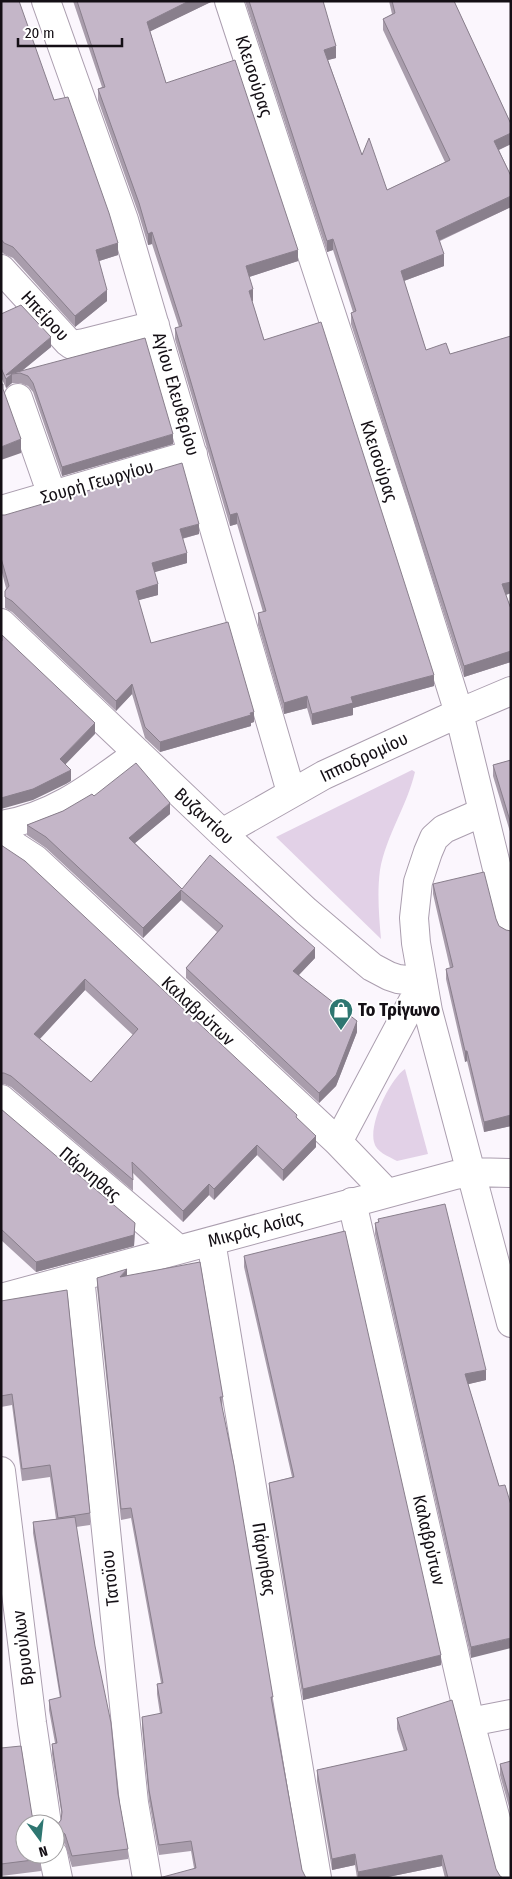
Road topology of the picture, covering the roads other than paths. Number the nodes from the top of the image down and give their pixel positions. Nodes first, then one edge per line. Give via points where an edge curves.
1 (46, 1) edge
2 (229, 1) edge
3 (1, 268) edge
4 (155, 325) junction
5 (18, 398) dead end
6 (193, 454) junction
7 (52, 495) junction
8 (1, 510) edge
9 (1, 623) edge
10 (511, 691) edge
11 (458, 713) junction
12 (138, 753) junction
13 (291, 792) junction
14 (483, 812) junction
15 (1, 825) edge
16 (222, 833) junction
17 (1, 837) edge
18 (511, 926) edge
19 (423, 982) junction
20 (1, 1099) edge
21 (338, 1142) junction
22 (470, 1172) junction
23 (511, 1173) edge
24 (388, 1193) junction
25 (352, 1202) junction
26 (211, 1241) junction
27 (178, 1249) junction
28 (80, 1277) junction
29 (1, 1298) edge
30 (511, 1323) edge
31 (1, 1471) edge
32 (511, 1714) edge
33 (470, 1722) junction
34 (46, 1814) edge
35 (56, 1864) edge
36 (511, 1876) edge
37 (58, 1878) edge
38 (147, 1878) edge
39 (317, 1878) edge

1 - 4 street, Αγίου Ελευθερίου via 124,220
2 - 11 street, Κλεισούρας
3 - 4 street, Ηπείρου via 72,345
4 - 6 street, Αγίου Ελευθερίου
5 - 7 street
6 - 7 street, Σουρή Γεωργίου
6 - 13 street, Αγίου Ελευθερίου
7 - 8 street, Σουρή Γεωργίου
9 - 12 street, Βυζαντίου
10 - 11 street, Ιπποδρομίου
11 - 13 street, Ιπποδρομίου
11 - 14 street, Κλεισούρας
12 - 15 street via 55,809
12 - 16 street, Βυζαντίου
13 - 16 street, Ιπποδρομίου
14 - 18 street, Κλεισούρας
14 - 19 street via 439,832 428,852 418,882 414,918
16 - 19 street, Βυζαντίου via 372,967 398,979
17 - 21 street, Καλαβρύτων via 35,858
19 - 21 street
19 - 22 street
20 - 27 street, Πάρνηθας
21 - 24 street, Καλαβρύτων
22 - 23 street, Μικράς Ασίας
22 - 24 street, Μικράς Ασίας
22 - 30 street
24 - 25 street, Μικράς Ασίας
25 - 26 street, Μικράς Ασίας
25 - 33 street, Καλαβρύτων
26 - 27 street, Μικράς Ασίας
26 - 39 street, Πάρνηθας
27 - 28 street, Μικράς Ασίας
28 - 29 street, Μικράς Ασίας
28 - 38 street, Τατοϊου via 134,1803
31 - 34 street, Βρυούλων
32 - 33 street
33 - 36 street, Καλαβρύτων
35 - 37 street

